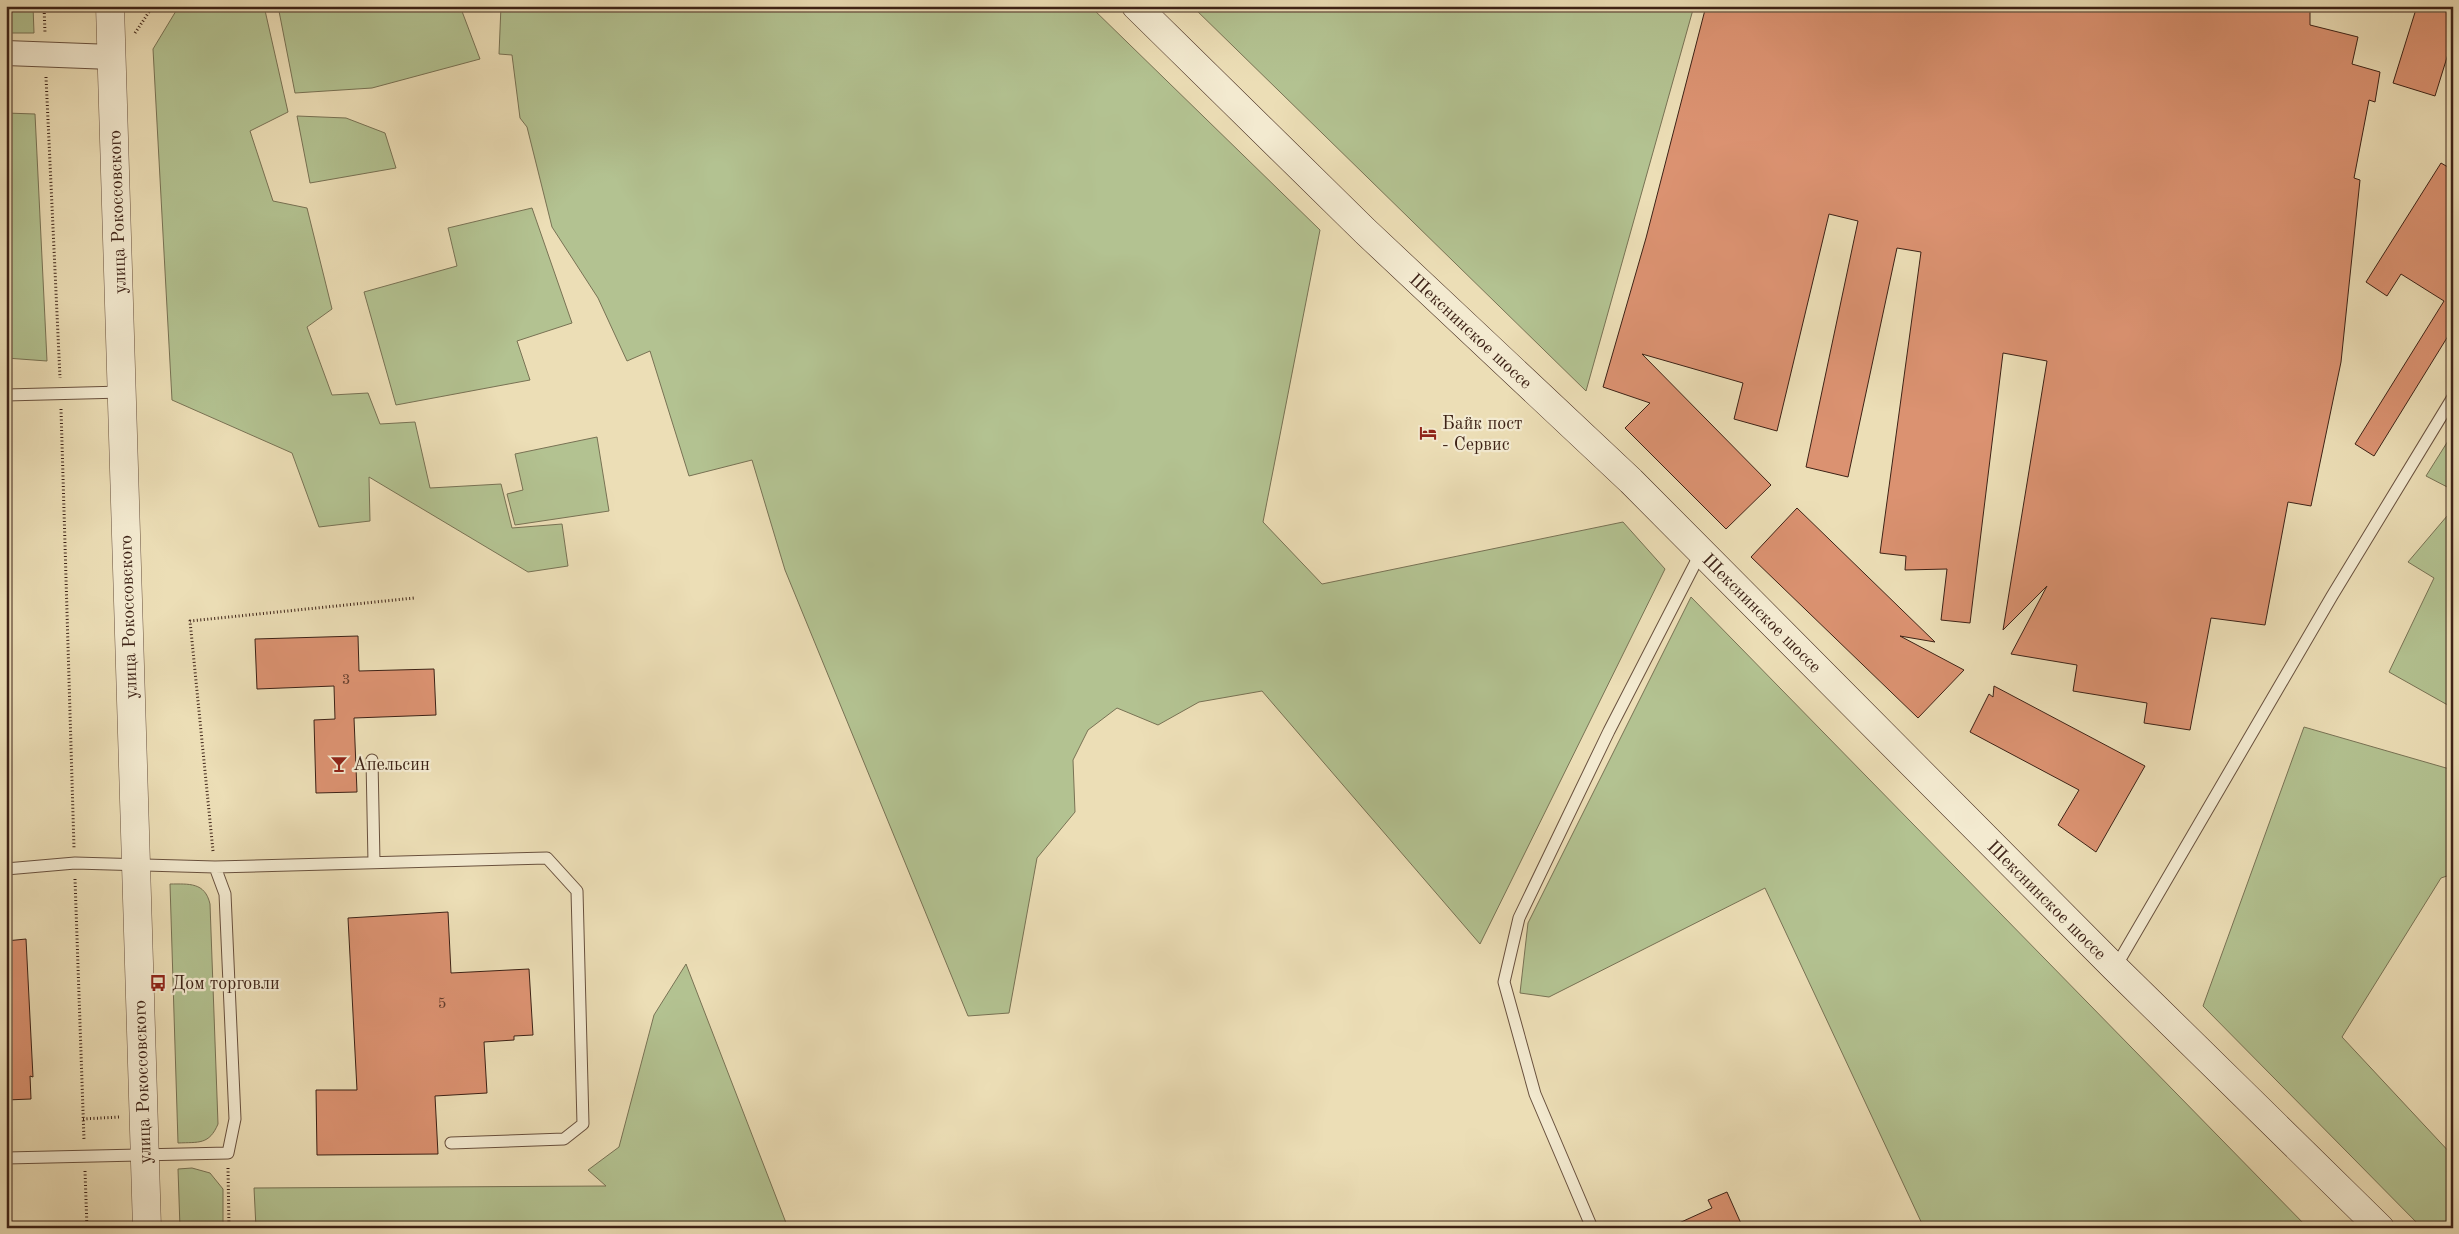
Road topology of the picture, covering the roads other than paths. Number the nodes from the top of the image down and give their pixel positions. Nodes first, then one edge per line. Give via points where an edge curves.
1 (110, 6) edge
2 (1136, 6) edge
3 (6, 53) edge
4 (112, 57) junction
5 (122, 392) junction
6 (6, 395) edge
7 (2453, 396) edge
8 (1701, 552) junction
9 (372, 760) dead end
10 (374, 862) junction
11 (135, 864) junction
12 (215, 867) junction
13 (6, 870) edge
14 (2115, 968) junction
15 (451, 1143) dead end
16 (145, 1155) junction
17 (6, 1158) edge
18 (147, 1228) edge
19 (1592, 1228) edge
20 (2380, 1228) edge

1 - 4 main road, улица Рокоссовского
2 - 8 main road, Шекснинское шоссе
3 - 4 street
4 - 5 main road, улица Рокоссовского
5 - 6 lane
5 - 11 main road, улица Рокоссовского
7 - 14 lane
8 - 14 main road, Шекснинское шоссе
8 - 19 lane via 1609,731 1519,918 1504,982 1535,1094
9 - 10 lane
10 - 12 lane
10 - 15 lane via 547,858 577,891 583,1124 564,1139
11 - 12 lane
11 - 13 lane via 75,863
11 - 16 main road, улица Рокоссовского
12 - 16 lane via 225,894 235,1119 228,1153
14 - 20 main road, Шекснинское шоссе
16 - 17 lane
16 - 18 main road, улица Рокоссовского

